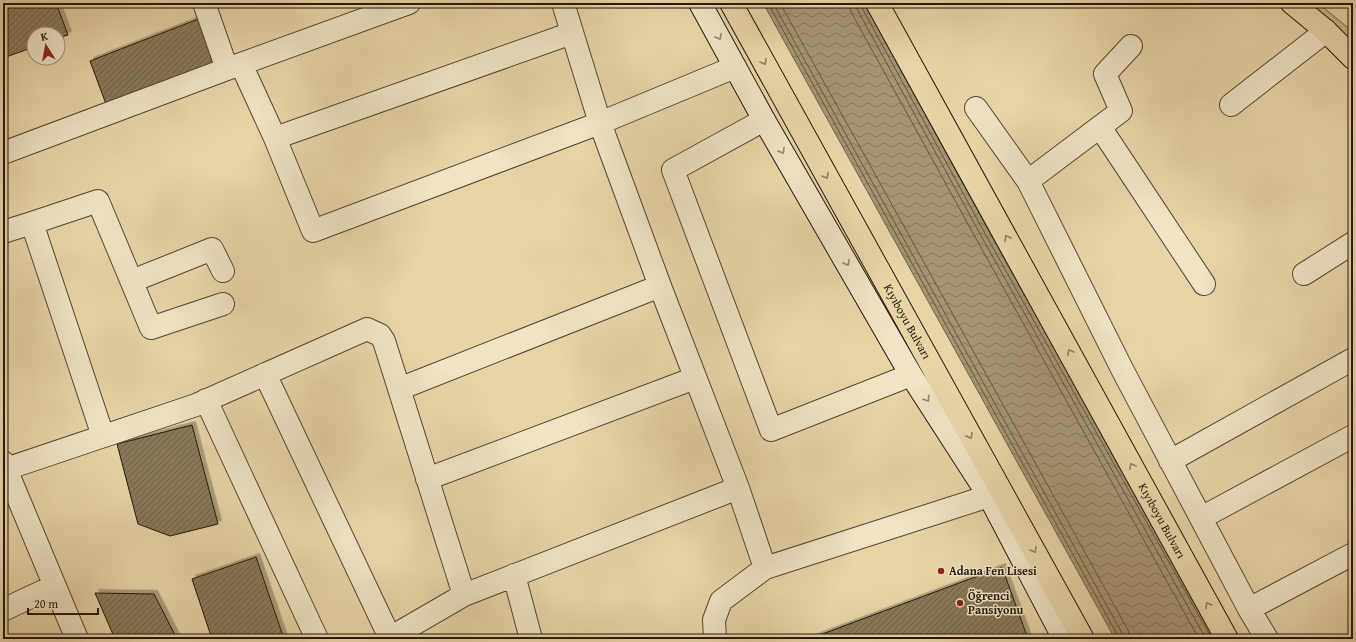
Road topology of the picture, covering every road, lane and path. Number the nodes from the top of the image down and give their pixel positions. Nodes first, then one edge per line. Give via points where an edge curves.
1 (204, 3) edge
2 (409, 3) edge
3 (563, 3) edge
4 (700, 3) edge
5 (731, 3) edge
6 (877, 3) edge
7 (1292, 3) edge
8 (1326, 31) junction
9 (572, 33) junction
10 (1131, 46) dead end
11 (1353, 58) edge
12 (234, 67) junction
13 (735, 67) junction
14 (1231, 105) dead end
15 (976, 108) dead end
16 (764, 120) junction
17 (600, 123) junction
18 (1100, 127) junction
19 (274, 138) junction
20 (3, 153) edge
21 (1028, 181) junction
22 (32, 223) junction
23 (3, 232) edge
24 (1352, 245) edge
25 (223, 271) dead end
26 (1304, 274) dead end
27 (132, 281) junction
28 (1204, 284) dead end
29 (660, 286) junction
30 (223, 304) dead end
31 (1353, 359) edge
32 (265, 374) junction
33 (911, 375) junction
34 (696, 378) junction
35 (399, 389) junction
36 (206, 400) junction
37 (103, 436) junction
38 (1353, 436) edge
39 (1170, 461) junction
40 (4, 467) edge
41 (428, 479) junction
42 (738, 488) junction
43 (988, 496) junction
44 (1200, 518) junction
45 (1353, 554) edge
46 (765, 568) junction
47 (514, 575) junction
48 (54, 586) junction
49 (464, 595) junction
50 (3, 610) edge
51 (1249, 610) junction
52 (389, 638) edge
53 (77, 639) edge
54 (317, 639) edge
55 (531, 639) edge
56 (715, 639) edge
57 (1064, 639) edge
58 (1083, 639) edge
59 (1227, 639) edge
60 (1267, 639) edge

1 - 12 street
2 - 12 street
3 - 9 street
4 -> 13 street
5 -> 58 main road, Kıyıboyu Bulvarı
59 -> 6 main road, Kıyıboyu Bulvarı
7 - 8 main road
8 - 11 main road
8 - 14 street
9 - 17 street
9 - 19 street
10 - 18 street via 1105,74 1120,111
12 - 19 street
12 - 20 street
13 - 16 street
13 - 17 street
15 - 21 street
16 -> 33 street
16 - 33 street via 673,170 771,430
17 - 19 street via 314,231
17 - 29 street
18 - 21 street
18 - 28 street
21 - 39 street
22 - 23 street
22 - 27 street via 98,201
22 - 37 street
24 - 26 street
25 - 27 street via 212,249
27 - 30 street via 151,328
29 - 34 street
29 - 35 street
31 - 39 street
32 - 35 street via 367,329 380,335 384,341
32 - 36 street
32 - 52 street
33 -> 43 street
34 - 41 street
34 - 42 street
35 - 41 street
36 - 37 street
36 - 54 street
37 - 40 street
38 - 44 street
39 - 44 street
40 - 48 street
41 - 49 street
42 - 46 street
42 - 47 street
43 - 46 street
43 - 57 street
44 - 51 street
45 - 51 street
46 - 56 street via 721,601 714,620
47 - 49 street
47 - 55 street
48 - 50 street
48 - 53 street
49 - 52 street
51 - 60 street

